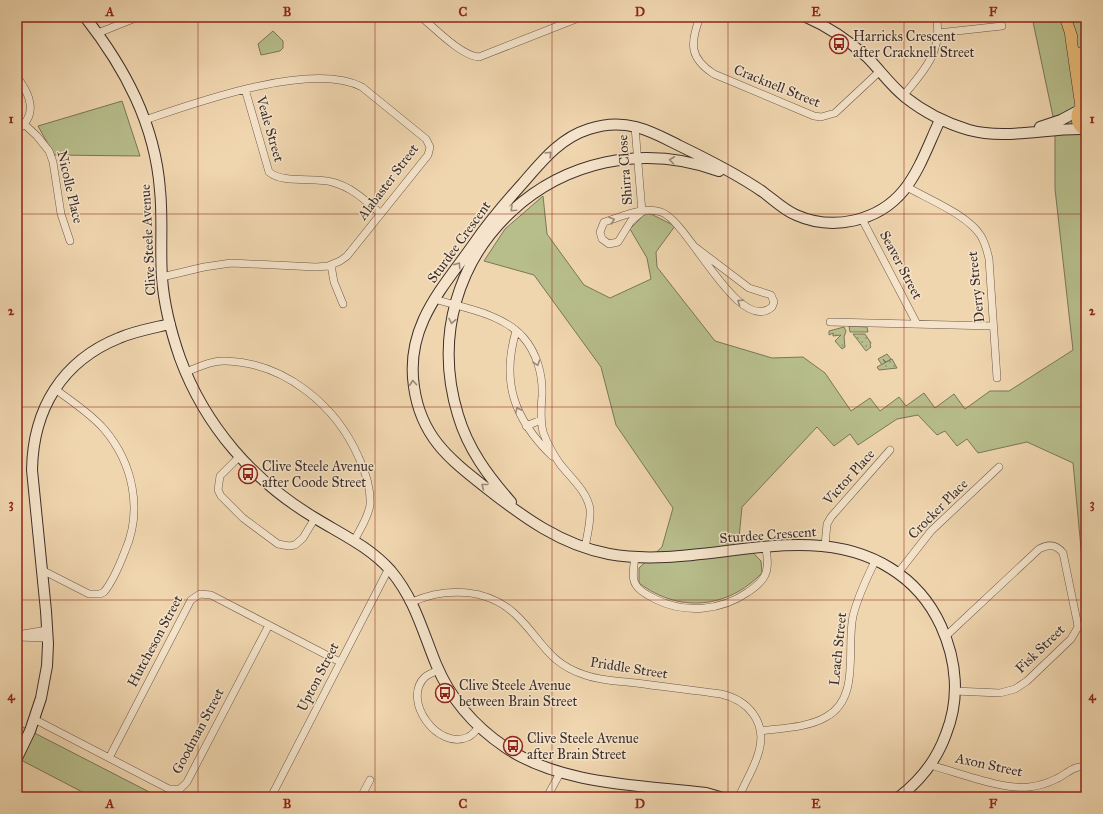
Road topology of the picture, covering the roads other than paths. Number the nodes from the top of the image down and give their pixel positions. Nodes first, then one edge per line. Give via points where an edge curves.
1 (85, 17) edge
2 (138, 17) edge
3 (421, 17) edge
4 (582, 17) edge
5 (700, 17) edge
6 (806, 17) edge
7 (936, 17) edge
8 (1066, 17) edge
9 (1002, 26) dead end
10 (1070, 31) junction
11 (98, 33) junction
12 (938, 33) junction
13 (880, 71) junction
14 (17, 77) edge
15 (1086, 77) edge
16 (245, 89) junction
17 (903, 96) junction
18 (1082, 107) edge
19 (145, 120) junction
20 (940, 120) junction
21 (24, 124) junction
22 (635, 127) junction
23 (17, 130) edge
24 (1085, 130) edge
25 (1021, 133) junction
26 (638, 158) junction
27 (532, 173) junction
28 (737, 176) junction
29 (544, 186) junction
30 (907, 187) junction
31 (642, 212) junction
32 (381, 214) junction
33 (862, 219) junction
34 (70, 241) dead end
35 (695, 247) junction
36 (332, 265) junction
37 (162, 277) junction
38 (434, 299) junction
39 (343, 304) dead end
40 (456, 306) junction
41 (830, 322) dead end
42 (170, 324) junction
43 (917, 324) junction
44 (993, 326) junction
45 (516, 331) junction
46 (186, 372) junction
47 (997, 378) dead end
48 (55, 389) junction
49 (541, 420) junction
50 (526, 426) junction
51 (890, 450) dead end
52 (239, 456) junction
53 (479, 461) junction
54 (559, 463) junction
55 (999, 467) dead end
56 (467, 473) junction
57 (527, 517) junction
58 (315, 518) junction
59 (354, 541) junction
60 (825, 545) junction
61 (585, 548) junction
62 (766, 548) junction
63 (635, 557) junction
64 (876, 559) junction
65 (389, 568) junction
66 (42, 570) junction
67 (898, 573) junction
68 (412, 602) junction
69 (269, 625) junction
70 (48, 634) junction
71 (17, 636) edge
72 (946, 636) junction
73 (340, 662) junction
74 (439, 670) junction
75 (954, 691) junction
76 (34, 719) junction
77 (479, 727) junction
78 (760, 731) junction
79 (17, 758) edge
80 (109, 758) junction
81 (930, 765) junction
82 (1086, 767) edge
83 (560, 773) junction
84 (370, 780) dead end
85 (271, 797) edge
86 (361, 797) edge
87 (547, 797) edge
88 (720, 797) edge
89 (739, 797) edge
90 (899, 797) edge

1 - 11 street, Clive Steele Avenue
2 - 11 street
3 - 4 street via 464,52 479,57
5 - 13 street, Cracknell Street via 693,49 699,62 706,69 814,116 829,116 835,113
6 - 13 street via 850,43
7 - 12 street
8 - 10 main road
9 - 12 street
10 - 15 main road
10 - 18 main road
11 - 19 street, Clive Steele Avenue via 128,80
12 - 17 street via 929,64
13 - 17 street
14 - 21 street via 30,98 31,107
16 - 19 street, Alabaster Street via 212,97
16 - 32 street, Veale Street via 269,172 277,177 326,181 343,186
16 - 32 street, Alabaster Street via 333,78 348,81 362,87 426,139 430,147 428,155
17 - 20 street
18 - 24 main road via 1078,123
18 - 25 street via 1061,120
19 - 37 street, Clive Steele Avenue via 160,187
20 - 25 street via 976,131
20 - 30 street, Sturdee Crescent
21 - 23 street
21 - 34 street, Nicolle Place via 49,150 60,214
22 - 26 street, Shirra Close
27 -> 22 street, Sturdee Crescent via 554,150 574,135 604,126
22 - 28 street, Sturdee Crescent via 654,133
24 - 25 street via 1062,129
28 -> 26 street, Sturdee Crescent via 690,162
26 - 29 street, Sturdee Crescent via 586,167
26 - 31 street, Shirra Close
27 - 29 street
38 -> 27 street, Sturdee Crescent via 491,219
28 - 33 street, Sturdee Crescent via 787,211 808,220 831,223
29 -> 40 street, Sturdee Crescent via 516,206 485,240 467,273
30 - 33 street, Sturdee Crescent via 887,206
30 - 44 street, Derry Street via 963,218 981,236 989,259
31 -> 31 street, Shirra Close via 631,221 618,242 609,244 602,239 600,229 604,222
31 - 35 street, Shirra Close via 658,211 669,216
32 - 36 street, Alabaster Street via 347,256
33 - 43 street, Seaver Street
35 -> 35 street, Shirra Close via 749,288 771,295 774,302 772,307 762,311 737,300
36 - 37 street, Alabaster Street via 316,268 227,264
36 - 39 street via 334,282
37 - 42 street, Clive Steele Avenue
38 - 40 street
56 -> 38 street, Sturdee Crescent via 445,455 434,441 425,425 414,390 415,344 425,314
40 - 45 street via 493,317
40 -> 53 street, Sturdee Crescent via 449,347 451,388 462,428
41 - 43 street
42 - 46 street, Clive Steele Avenue
42 - 48 street via 120,337 99,347 74,366
43 - 44 street
44 - 47 street, Derry Street
45 -> 49 street via 530,347 539,367 542,389
50 -> 45 street via 516,407 510,385 510,362
46 - 52 street, Clive Steele Avenue via 212,422
46 - 59 street via 215,362 237,362 260,367 292,380 326,407 350,439 368,485 368,514
48 - 66 street via 38,423 32,451
48 - 66 street via 89,415 115,444 128,469 135,506 129,542 104,592 89,594
49 - 50 street
49 - 54 street via 549,446
50 - 54 street
51 - 60 street, Victor Place via 831,517 827,524
52 - 58 street, Clive Steele Avenue via 274,490
52 - 58 street via 220,476 218,490 243,518 278,544 289,546 300,542
53 - 56 street
53 - 57 street, Sturdee Crescent via 499,489
54 - 61 street via 580,489 589,507 590,522
55 - 67 street, Crocker Place via 931,532
57 -> 56 street, Sturdee Crescent via 514,510
57 - 61 street, Sturdee Crescent via 544,529
58 - 59 street, Clive Steele Avenue
59 - 65 street, Clive Steele Avenue via 373,553
60 - 62 street, Sturdee Crescent
60 - 64 street, Sturdee Crescent
61 - 63 street, Sturdee Crescent
62 - 63 street, Sturdee Crescent
62 - 63 street via 767,567 764,578 742,596 722,605 707,608 677,607 650,597 635,584
64 - 67 street, Sturdee Crescent
64 - 78 street, Leach Street via 856,603 848,686 840,706 816,722
65 - 68 street, Clive Steele Avenue
65 - 73 street, Upton Street
66 - 70 street
67 - 72 street, Sturdee Crescent via 924,597 936,614
68 - 74 street, Clive Steele Avenue
68 - 78 street, Priddle Street via 434,594 456,592 472,593 493,600 516,615 546,652 571,670 601,679 727,695 750,709 756,717
69 - 73 street, Hutcheson Street
69 - 80 street, Goodman Street via 185,785 176,790 169,789
69 - 80 street, Hutcheson Street via 211,595 194,596
70 - 71 street
70 - 76 street via 45,677
72 - 75 street, Sturdee Crescent via 953,663
72 - 75 street, Fisk Street via 1039,549 1052,545 1063,553 1078,627 1071,640 1024,684 1015,689 1000,693
73 - 85 street, Upton Street
74 - 77 street, Clive Steele Avenue via 461,707
74 - 77 street via 426,677 420,686 419,705 424,720 435,731 457,739 467,738
75 - 81 street, Sturdee Crescent via 950,725
76 - 79 street
76 - 80 street, Goodman Street
77 - 83 street, Clive Steele Avenue via 517,754
78 - 89 street, Priddle Street via 759,752
81 - 82 street, Axon Street via 1022,787 1055,780 1073,768
81 - 90 street, Sturdee Crescent
83 - 87 street
83 - 88 street, Clive Steele Avenue
84 - 86 street

